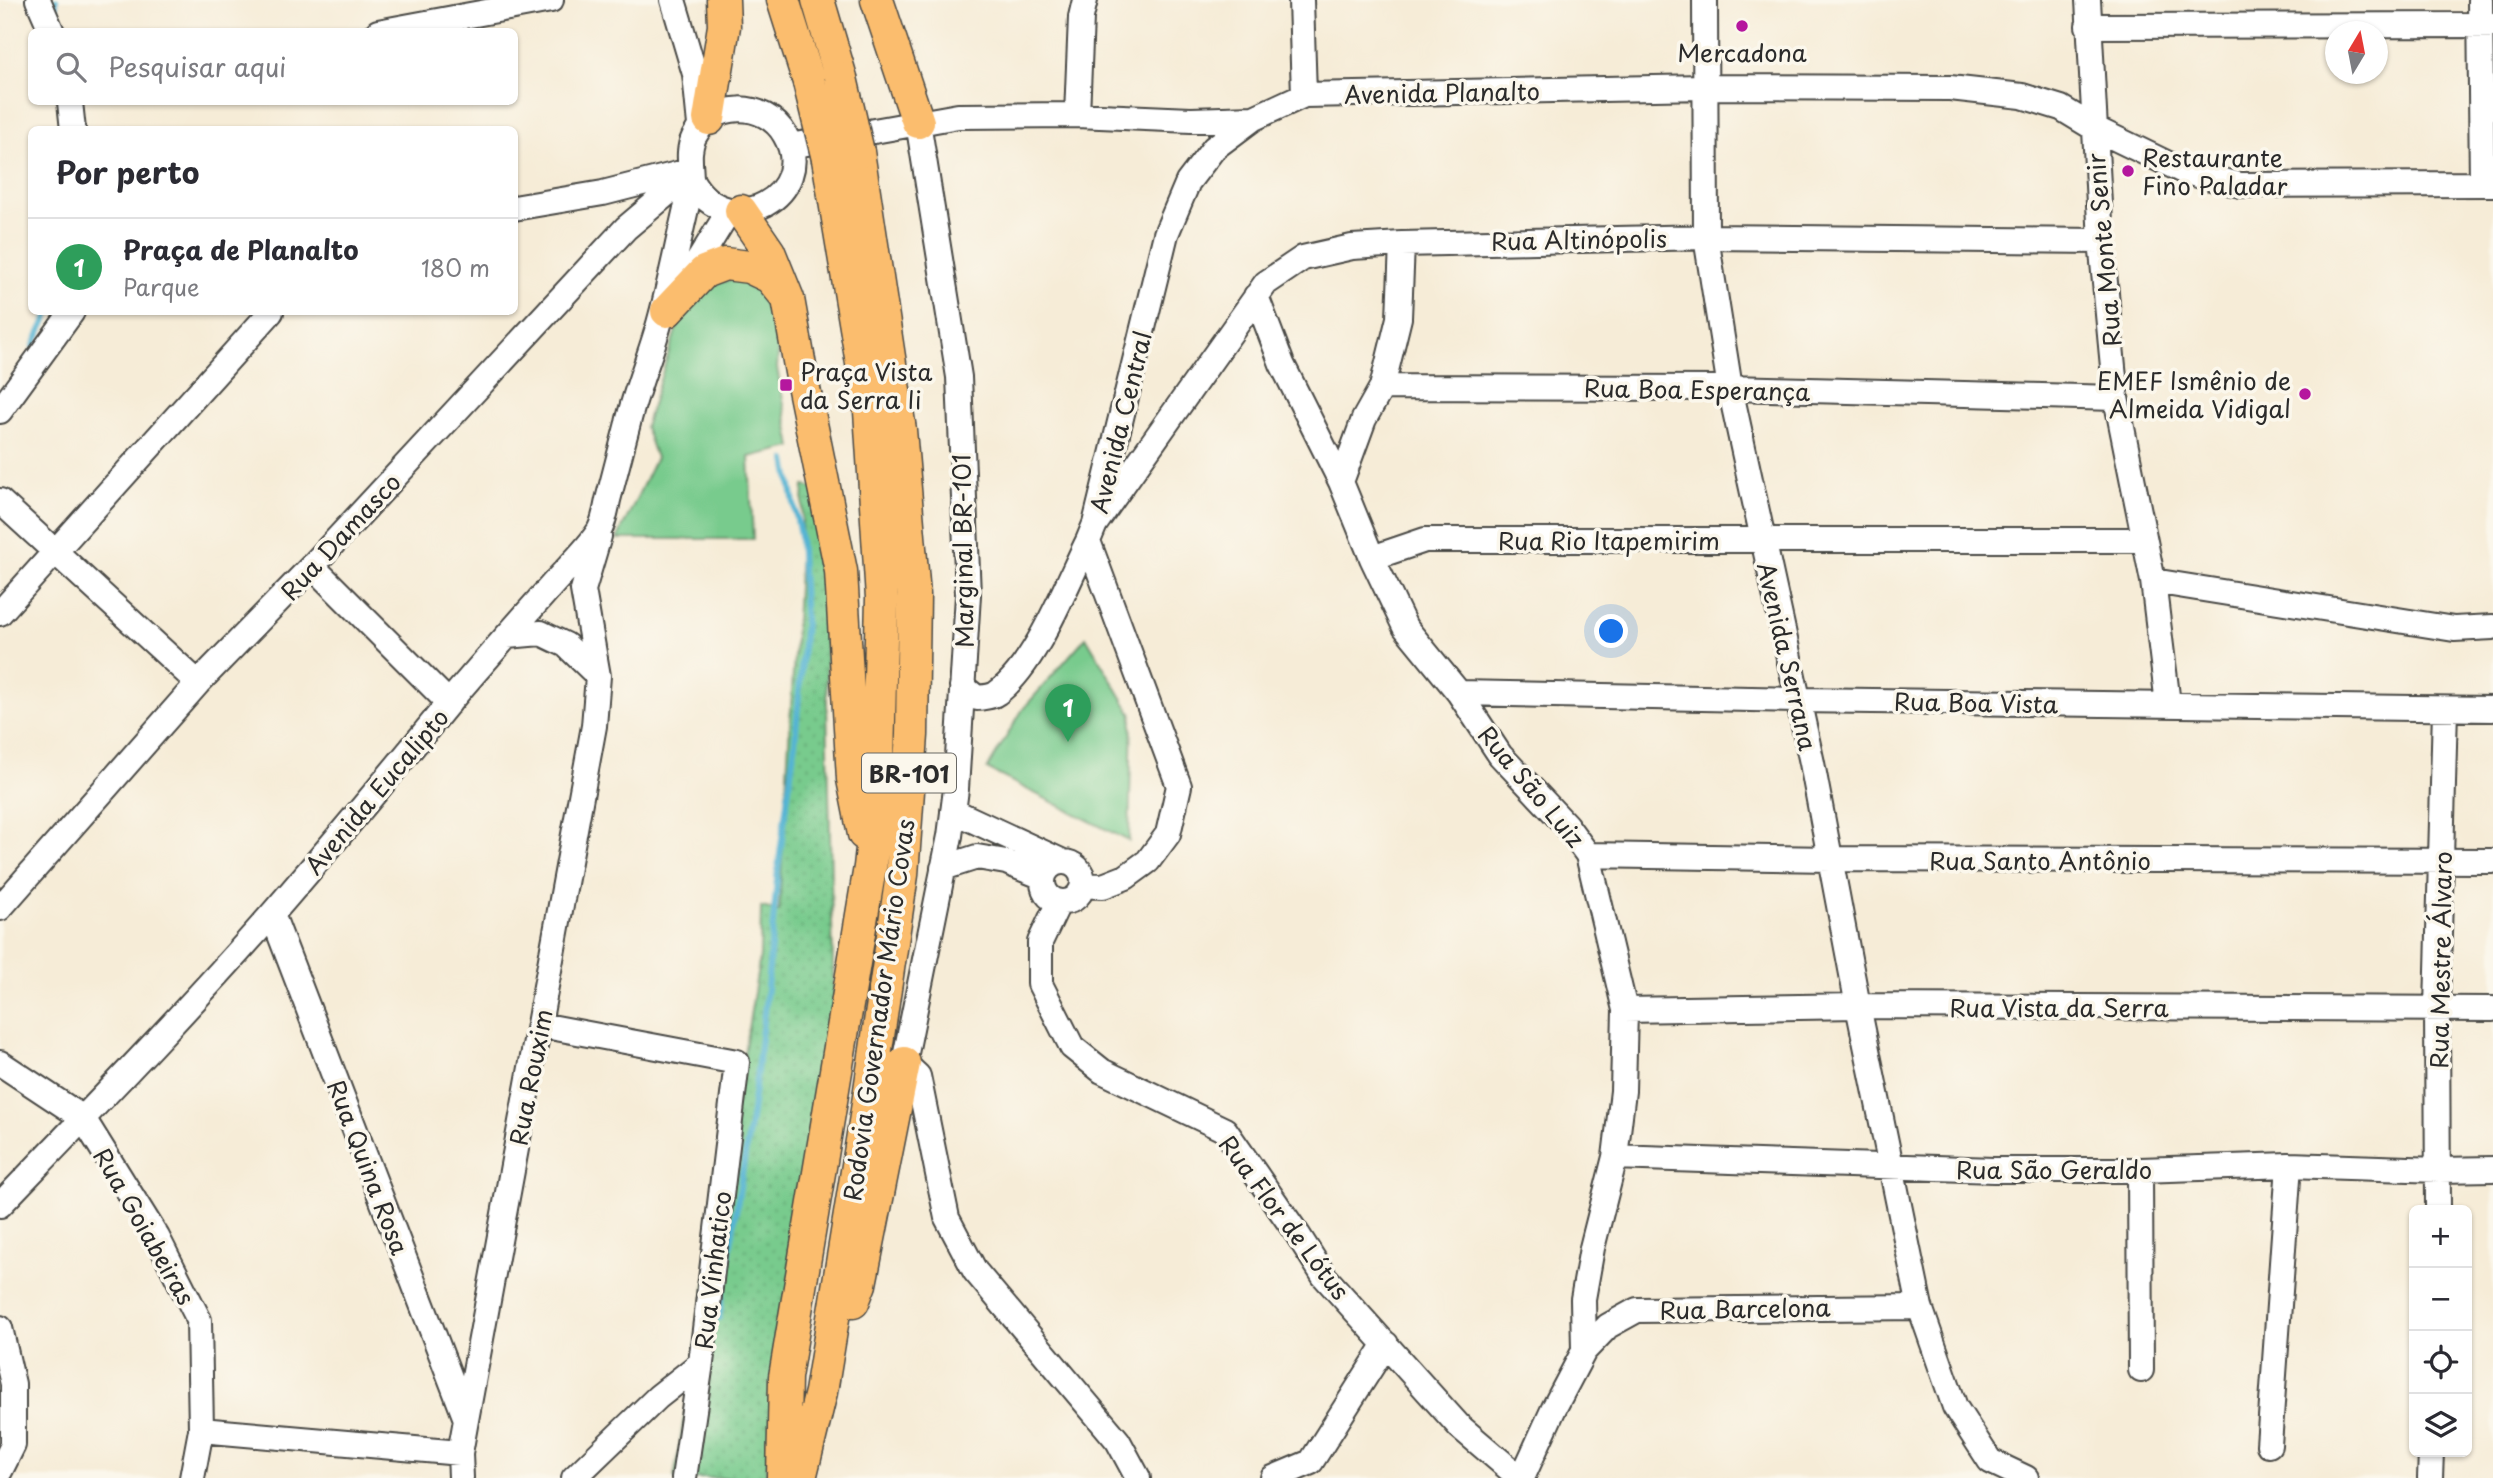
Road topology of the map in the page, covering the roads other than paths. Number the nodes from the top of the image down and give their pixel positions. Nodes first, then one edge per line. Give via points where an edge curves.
1 (38, 0) edge
2 (551, 0) edge
3 (673, 0) edge
4 (723, 0) edge
5 (783, 0) edge
6 (818, 0) edge
7 (877, 0) edge
8 (1085, 0) edge
9 (1301, 0) edge
10 (1705, 0) edge
11 (2088, 0) edge
12 (2480, 0) edge
13 (2486, 25) edge
14 (2088, 26) junction
15 (50, 28) edge
16 (399, 28) edge
17 (1704, 87) junction
18 (1304, 95) junction
19 (70, 105) edge
20 (1077, 115) junction
21 (1254, 118) junction
22 (1191, 120) junction
23 (918, 122) junction
24 (704, 123) junction
25 (73, 126) edge
26 (2094, 128) junction
27 (790, 146) junction
28 (843, 155) junction
29 (691, 175) junction
30 (1188, 182) junction
31 (2487, 184) edge
32 (603, 193) junction
33 (518, 207) edge
34 (735, 211) junction
35 (626, 228) junction
36 (1706, 237) junction
37 (2101, 241) junction
38 (677, 244) junction
39 (1402, 244) junction
40 (1256, 296) junction
41 (788, 299) junction
42 (70, 315) edge
43 (268, 315) edge
44 (663, 317) junction
45 (1382, 387) junction
46 (1730, 388) junction
47 (2116, 398) junction
48 (0, 411) edge
49 (1119, 426) junction
50 (1150, 446) junction
51 (1341, 482) junction
52 (0, 501) edge
53 (601, 528) junction
54 (1091, 532) junction
55 (1762, 540) junction
56 (2144, 540) junction
57 (56, 552) junction
58 (1372, 558) junction
59 (312, 566) junction
60 (2153, 581) junction
61 (0, 613) edge
62 (2493, 627) edge
63 (507, 636) junction
64 (598, 676) junction
65 (198, 683) junction
66 (962, 686) junction
67 (1459, 693) junction
68 (1798, 701) junction
69 (449, 703) junction
70 (2168, 705) junction
71 (2445, 709) junction
72 (2493, 709) edge
73 (953, 811) junction
74 (1588, 855) junction
75 (1831, 859) junction
76 (2442, 860) junction
77 (2493, 861) edge
78 (1063, 862) junction
79 (870, 866) junction
80 (943, 869) junction
81 (1043, 877) junction
82 (1083, 885) junction
83 (1059, 902) junction
84 (0, 908) edge
85 (272, 914) junction
86 (1858, 1006) junction
87 (2437, 1008) junction
88 (2493, 1009) edge
89 (1625, 1010) junction
90 (540, 1025) junction
91 (0, 1063) edge
92 (904, 1063) junction
93 (83, 1118) junction
94 (1615, 1157) junction
95 (2289, 1165) junction
96 (1892, 1167) junction
97 (2493, 1169) edge
98 (2140, 1170) junction
99 (2439, 1170) junction
100 (0, 1205) edge
101 (2438, 1205) edge
102 (1920, 1307) junction
103 (0, 1328) edge
104 (1386, 1345) junction
105 (1584, 1351) junction
106 (701, 1363) junction
107 (2141, 1370) dead end
108 (821, 1392) junction
109 (466, 1420) junction
110 (201, 1430) junction
111 (2269, 1445) dead end
112 (460, 1453) junction
113 (2431, 1457) edge
114 (1315, 1470) edge
115 (0, 1471) edge
116 (192, 1478) edge
117 (461, 1478) edge
118 (574, 1478) edge
119 (684, 1478) edge
120 (783, 1478) edge
121 (800, 1478) edge
122 (1138, 1478) edge
123 (1273, 1478) edge
124 (1521, 1478) edge
125 (2026, 1478) edge
126 (2430, 1478) edge

1 - 15 street
2 - 16 street
3 - 24 street
4 - 24 main road via 724,26
5 - 28 main road, Rodovia Governador Mário Covas / BR-101, bridge via 809,82
6 - 28 main road, Rodovia Governador Mário Covas / BR-101, bridge via 841,78
7 - 23 main road
8 - 20 street
9 - 18 street
10 - 17 street, Avenida Serrana
11 - 14 street, Rua Monte Senir
12 - 13 street
13 - 14 street
13 - 31 street
14 - 26 street, Rua Monte Senir
17 - 18 street, Avenida Planalto
17 - 26 street, Avenida Planalto via 1950,88 1998,93 2061,108
17 - 36 street, Avenida Serrana
18 - 21 street, Avenida Planalto
19 - 25 street
20 - 22 street, Avenida Planalto
20 - 23 street, Avenida Planalto via 958,116
21 - 22 street, Avenida Planalto
21 - 30 street, Avenida Central via 1214,148
22 - 30 street via 1196,135
23 - 27 street, Avenida Planalto
23 - 66 street, Marginal BR-101 via 959,377 968,595
24 - 27 street via 732,109 757,111 777,125
24 - 29 street via 689,150
26 - 31 street, Avenida Planalto via 2185,172 2240,185
26 - 37 street, Rua Monte Senir
27 - 34 street via 791,171 780,193 760,208
28 - 79 main road, Rodovia Governador Mário Covas / BR-101 via 870,411 882,598 877,802
28 - 108 main road, Rodovia Governador Mário Covas / BR-101 via 900,430 914,595 912,735 902,875
29 - 32 street
29 - 34 street via 712,204
29 - 35 street, Rua Damasco
29 - 38 street, Avenida Eucalipto
30 - 49 street, Avenida Central via 1166,234
32 - 33 street
32 - 35 street via 621,200
34 - 41 main road via 769,252
34 - 44 street, Avenida Eucalipto
35 - 38 street via 660,225
35 - 59 street, Rua Damasco
36 - 37 street, Rua Altinópolis
36 - 39 street, Rua Altinópolis
36 - 46 street, Avenida Serrana
37 - 47 street, Rua Monte Senir
38 - 44 street, Avenida Eucalipto
39 - 40 street, Rua Altinópolis via 1352,247 1303,258
39 - 45 street via 1399,317
40 - 50 street, Rua Altinópolis
40 - 51 street, Rua São Luiz via 1282,364
41 - 44 main road via 770,277 750,267 725,264 704,272
41 - 79 main road via 841,571 853,779
42 - 48 street
43 - 57 street
44 - 53 street, Avenida Eucalipto via 630,415
45 - 46 street, Rua Boa Esperança
45 - 51 street via 1364,419
46 - 47 street, Rua Boa Esperança
46 - 55 street, Avenida Serrana
47 - 56 street, Rua Monte Senir
49 - 50 street via 1123,439 1133,446
49 - 54 street, Avenida Central
50 - 54 street, Rua Altinópolis
51 - 58 street, Rua São Luiz
52 - 57 street
53 - 63 street, Avenida Eucalipto
53 - 64 street, Rua Rouxim via 583,590
54 - 66 street, Avenida Central via 1035,648 1010,681 995,696 977,698
54 - 82 street via 1179,786 1168,834 1148,861 1103,886
55 - 56 street, Rua Rio Itapemirim
55 - 58 street, Rua Rio Itapemirim via 1425,540
55 - 68 street, Avenida Serrana
56 - 60 street, Rua Monte Senir
57 - 61 street
57 - 65 street
58 - 67 street, Rua São Luiz via 1405,627
59 - 65 street, Rua Damasco
59 - 69 street
60 - 62 street via 2455,629
60 - 70 street, Rua Monte Senir
63 - 64 street via 541,633 566,645
63 - 69 street, Avenida Eucalipto
64 - 90 street, Rua Rouxim via 594,726
65 - 84 street, Rua Damasco
66 - 73 street, Marginal BR-101
67 - 68 street, Rua Boa Vista
67 - 74 street, Rua São Luiz via 1500,755
68 - 70 street, Rua Boa Vista
68 - 75 street, Avenida Serrana
69 - 85 street, Avenida Eucalipto
70 - 71 street, Rua Boa Vista
71 - 72 street, Rua Boa Vista
71 - 76 street, Rua Mestre Álvaro
73 - 78 street
73 - 80 street, Marginal BR-101
74 - 75 street, Rua Santo Antônio
74 - 89 street, Rua São Luiz
75 - 76 street, Rua Santo Antônio
75 - 86 street, Avenida Serrana
76 - 77 street, Rua Santo Antônio
76 - 87 street, Rua Mestre Álvaro
78 - 81 street via 1051,866
78 - 82 street via 1076,866
79 - 120 main road, Rodovia Governador Mário Covas / BR-101 via 785,1377
80 - 81 street via 977,857 1006,862
80 - 92 street, Marginal BR-101
81 - 83 street via 1044,890
82 - 83 street via 1071,902
83 - 104 street, Rua Flor de Lótus via 1040,942 1040,984 1072,1047 1102,1071 1225,1130 1324,1276
85 - 93 street, Avenida Eucalipto
85 - 109 street, Rua Quina Rosa
86 - 87 street, Rua Vista da Serra
86 - 89 street, Rua Vista da Serra
86 - 96 street, Avenida Serrana
87 - 88 street, Rua Vista da Serra
87 - 99 street, Rua Mestre Álvaro
89 - 94 street, Rua São Luiz via 1623,1091
90 - 106 street, Rua Vinhatico via 737,1062
90 - 109 street, Rua Rouxim
91 - 93 street, Rua Goiabeiras
92 - 108 main road via 860,1284
92 - 122 street via 918,1076 947,1218 975,1271 1118,1441
93 - 100 street, Avenida Eucalipto
93 - 110 street, Rua Goiabeiras via 157,1237 199,1320
94 - 96 street, Rua São Geraldo
94 - 105 street, Rua São Luiz via 1583,1300
95 - 98 street, Rua São Geraldo
95 - 99 street, Rua São Geraldo
95 - 111 street
96 - 98 street, Rua São Geraldo
96 - 102 street, Avenida Serrana
97 - 99 street, Rua São Geraldo
98 - 107 street
99 - 101 street, Rua Mestre Álvaro
102 - 105 street, Rua Barcelona via 1637,1310 1608,1326
102 - 125 street, Avenida Serrana via 1955,1407 1990,1461
103 - 115 street via 13,1384 13,1445
104 - 114 street
104 - 124 street, Rua Flor de Lótus via 1459,1426
105 - 124 street, Rua São Luiz
106 - 118 street via 658,1397
106 - 119 street, Rua Vinhatico
108 - 121 main road, Rodovia Governador Mário Covas / BR-101
109 - 112 street, Rua Rouxim
110 - 112 street
110 - 116 street, Rua Goiabeiras
112 - 117 street, Rua Rouxim
113 - 126 street
114 - 123 street

